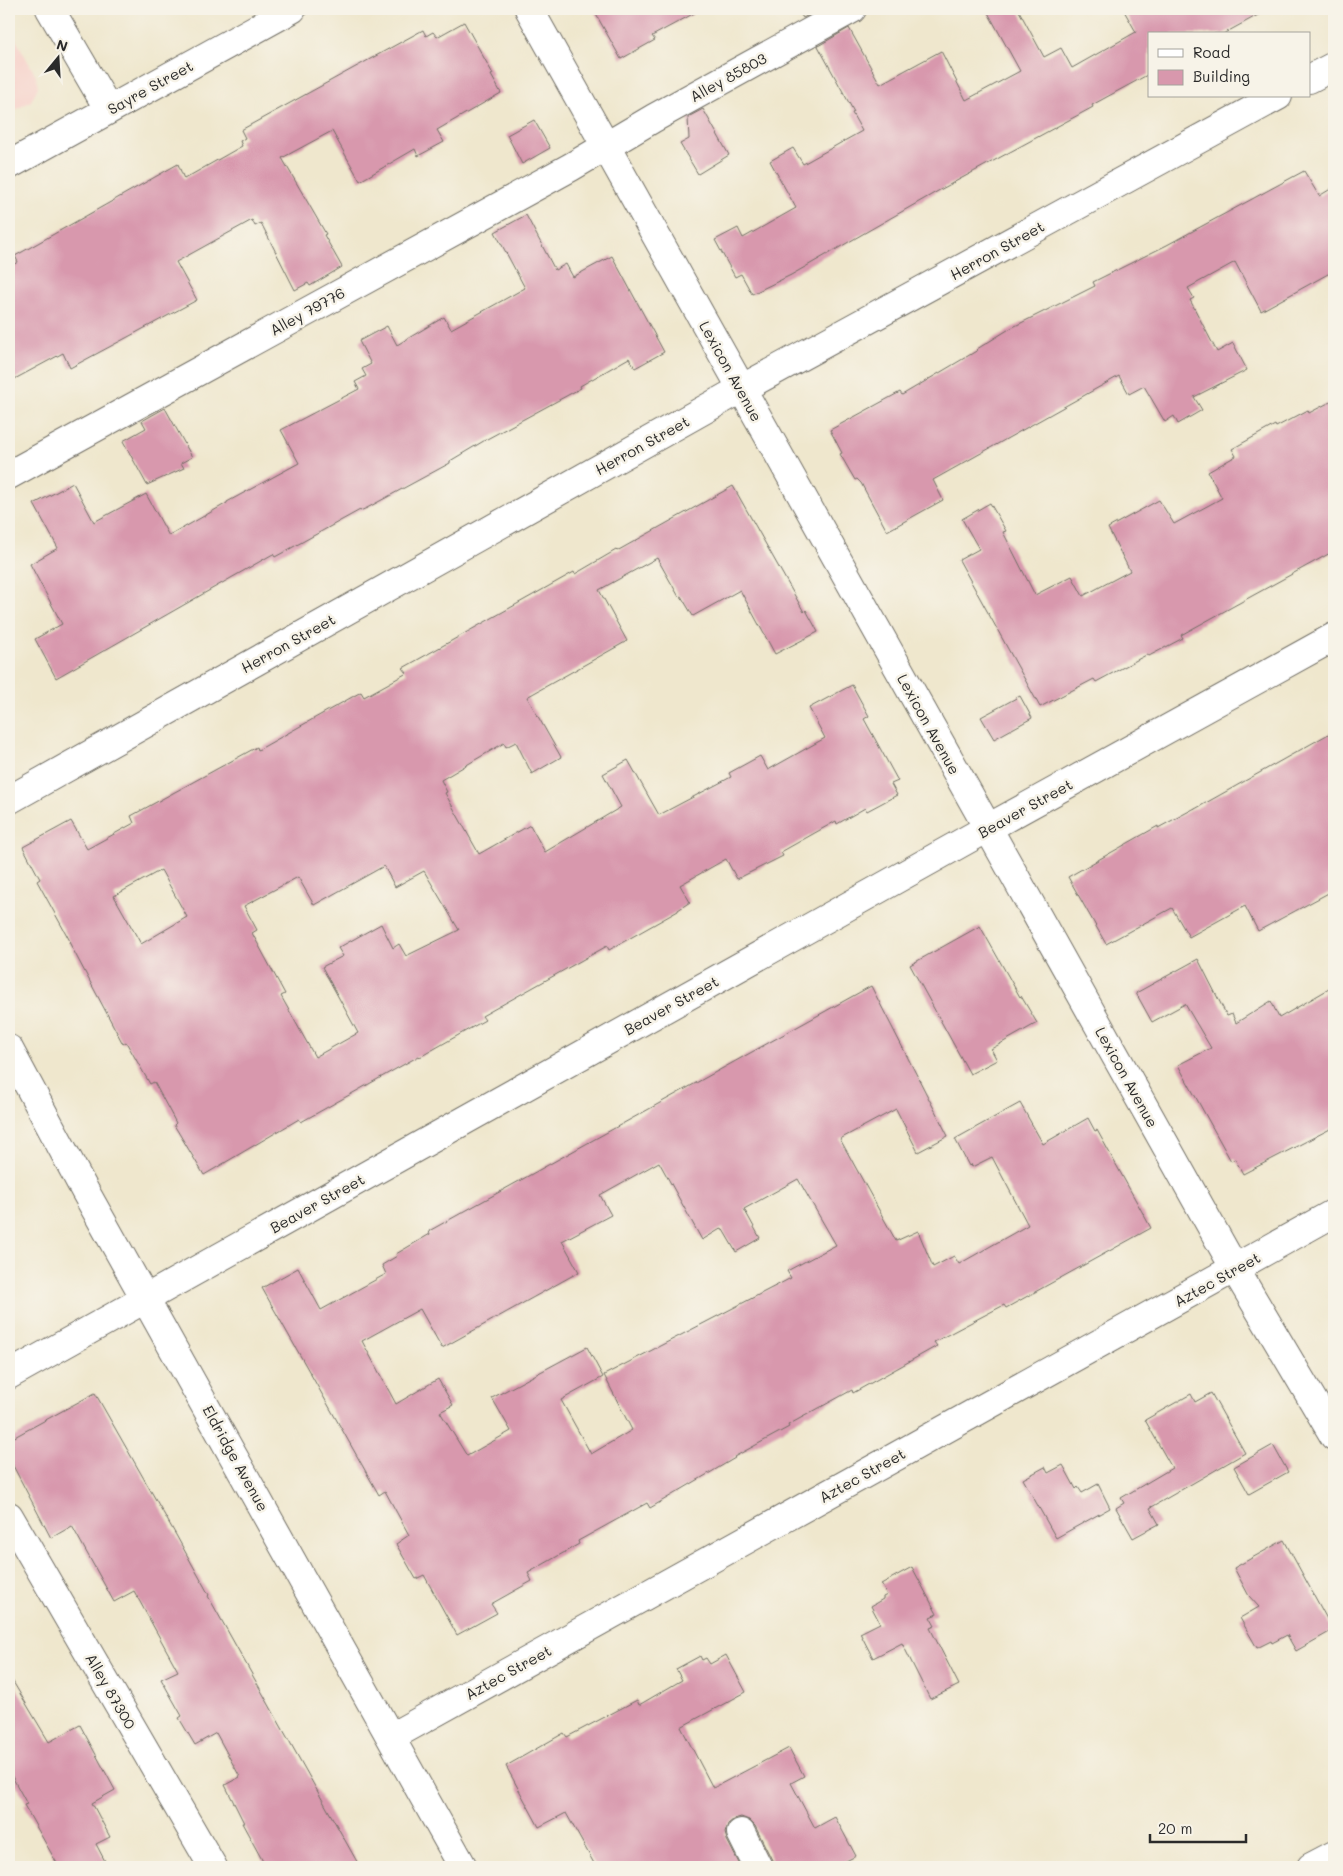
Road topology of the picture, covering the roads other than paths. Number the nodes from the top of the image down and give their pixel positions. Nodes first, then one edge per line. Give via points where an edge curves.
1 (50, 9) edge
2 (292, 9) edge
3 (529, 9) edge
4 (852, 9) edge
5 (1334, 66) edge
6 (1310, 78) edge
7 (1274, 98) edge
8 (109, 110) junction
9 (605, 147) junction
10 (9, 166) edge
11 (741, 389) junction
12 (9, 476) edge
13 (1334, 637) edge
14 (9, 800) edge
15 (988, 828) junction
16 (9, 1049) edge
17 (1334, 1213) edge
18 (1235, 1268) junction
19 (146, 1298) junction
20 (9, 1375) edge
21 (1334, 1436) edge
22 (9, 1516) edge
23 (391, 1737) junction
24 (741, 1833) dead end
25 (1334, 1855) edge
26 (213, 1867) edge
27 (463, 1867) edge
28 (758, 1867) edge
29 (1311, 1867) edge

1 - 8 street
2 - 8 street, Sayre Street
3 - 9 street, Lexicon Avenue
4 - 9 street, Alley 85803
5 - 6 street
7 - 11 street, Herron Street
8 - 10 street, Sayre Street
9 - 11 street, Lexicon Avenue
9 - 12 street, Alley 79776
11 - 14 street, Herron Street
11 - 15 street, Lexicon Avenue
13 - 15 street, Beaver Street
15 - 18 street, Lexicon Avenue
15 - 19 street, Beaver Street
16 - 19 street, Eldridge Avenue
17 - 18 street, Aztec Street
18 - 21 street, Lexicon Avenue
18 - 23 street, Aztec Street
19 - 20 street, Beaver Street
19 - 23 street, Eldridge Avenue
22 - 26 street, Alley 87300
23 - 27 street, Eldridge Avenue
24 - 28 street
25 - 29 street

